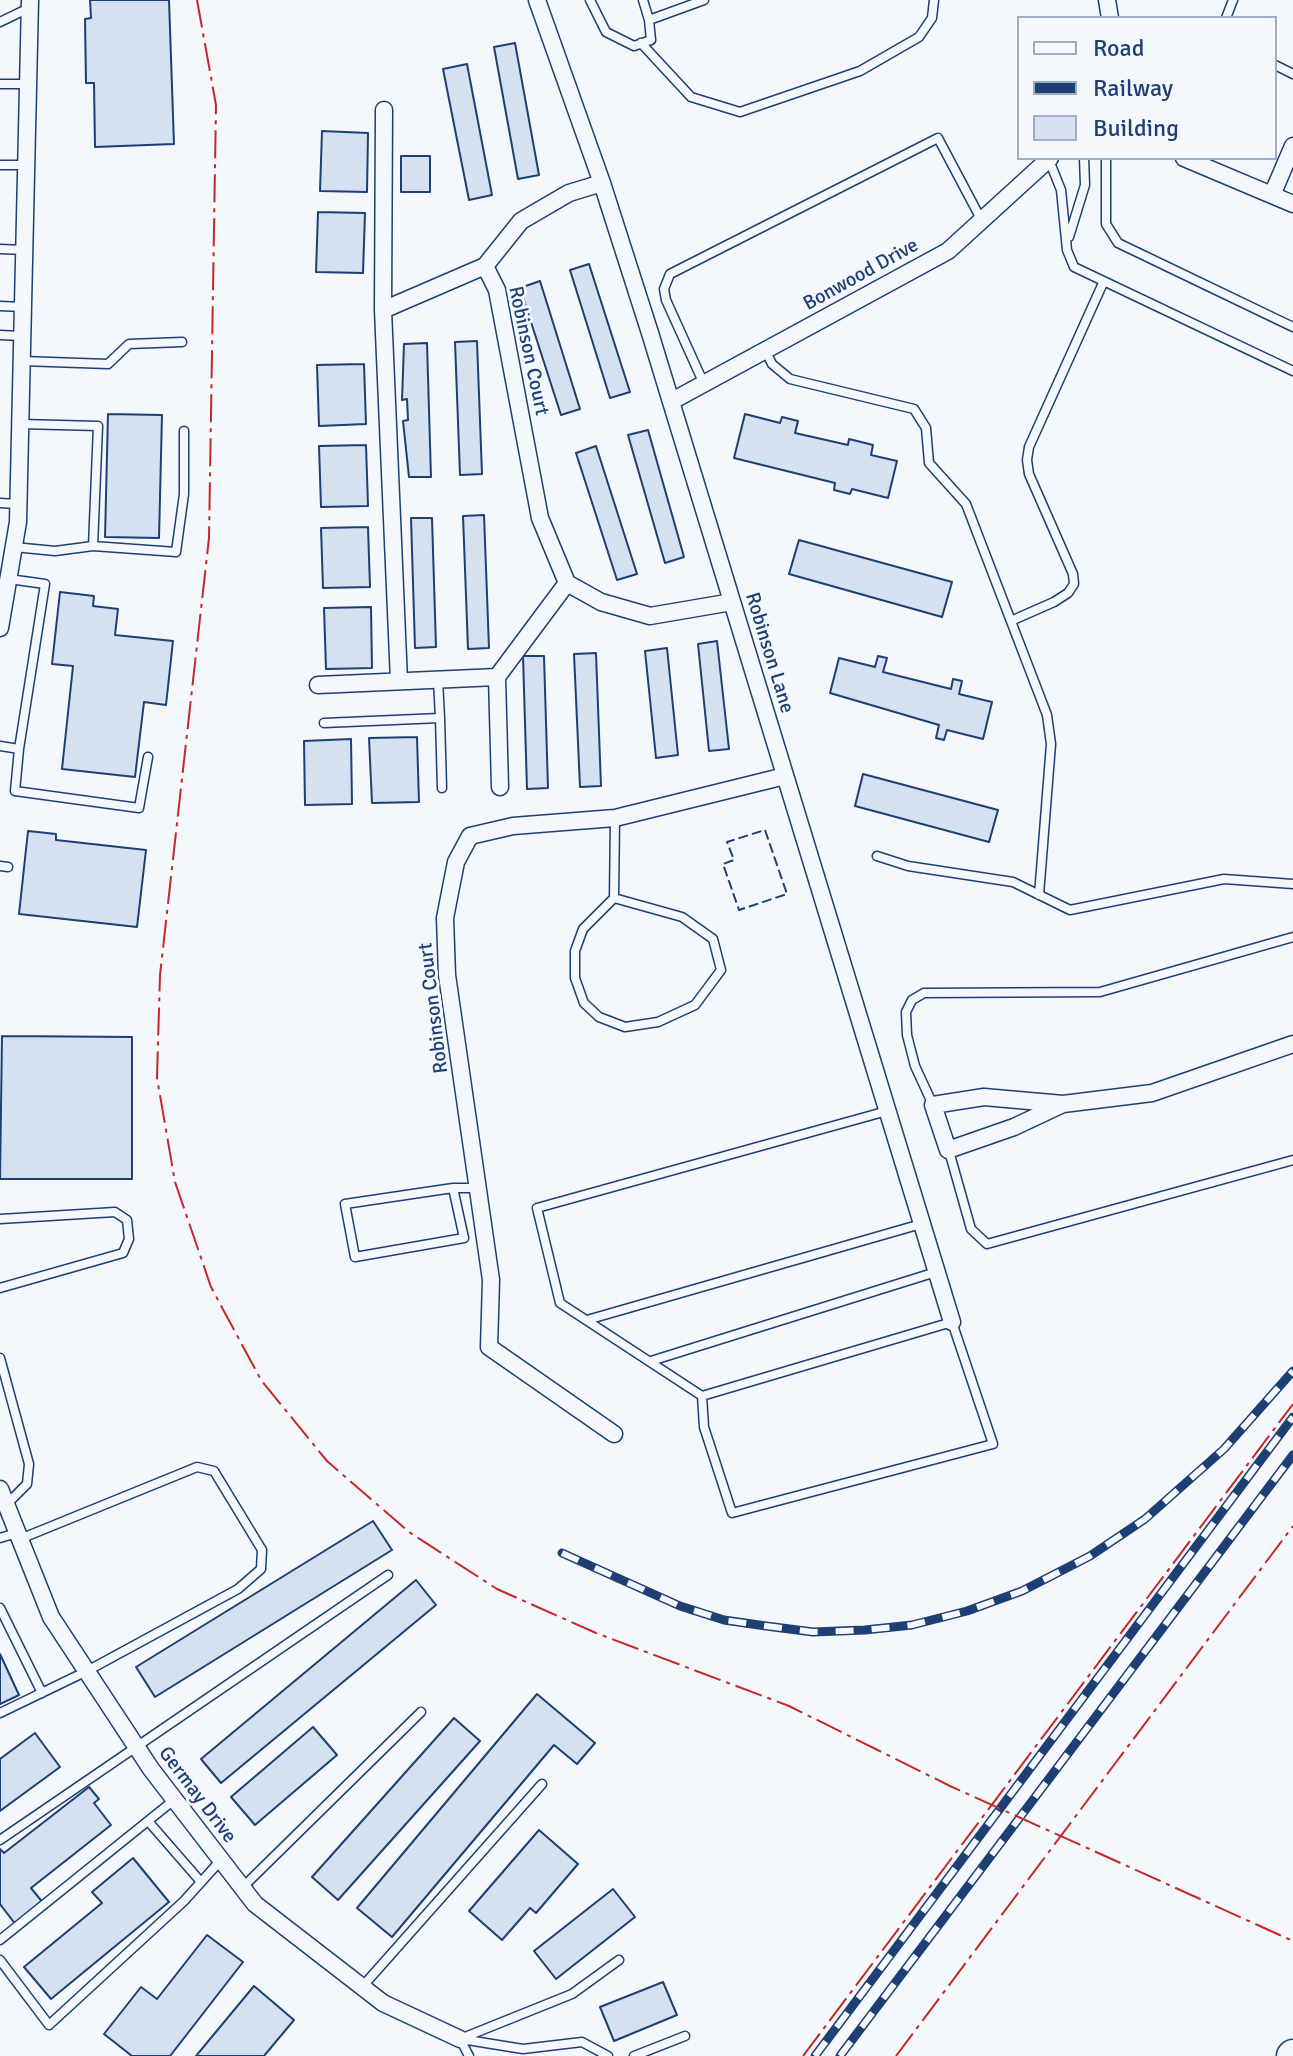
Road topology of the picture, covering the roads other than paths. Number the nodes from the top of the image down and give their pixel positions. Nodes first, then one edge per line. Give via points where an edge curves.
1 (537, 0) edge
2 (590, 0) edge
3 (643, 0) edge
4 (704, 0) edge
5 (934, 0) edge
6 (31, 3) edge
7 (649, 20) junction
8 (0, 22) edge
9 (641, 43) junction
10 (0, 84) edge
11 (30, 84) junction
12 (384, 110) dead end
13 (1293, 146) edge
14 (1048, 160) edge
15 (1049, 160) edge
16 (1084, 160) edge
17 (1106, 160) edge
18 (1189, 160) edge
19 (0, 165) edge
20 (27, 165) junction
21 (602, 183) junction
22 (1272, 195) junction
23 (1293, 204) edge
24 (982, 221) junction
25 (0, 249) edge
26 (25, 250) junction
27 (1067, 250) junction
28 (485, 266) junction
29 (1103, 283) junction
30 (0, 306) edge
31 (24, 307) junction
32 (383, 310) junction
33 (1293, 327) edge
34 (0, 335) edge
35 (23, 336) junction
36 (182, 342) dead end
37 (765, 350) junction
38 (22, 361) junction
39 (1293, 371) edge
40 (704, 384) junction
41 (672, 401) junction
42 (21, 424) junction
43 (184, 431) dead end
44 (0, 503) edge
45 (18, 504) junction
46 (93, 546) junction
47 (14, 547) junction
48 (8, 579) junction
49 (567, 583) junction
50 (2, 601) edge
51 (732, 602) junction
52 (1013, 620) junction
53 (0, 628) edge
54 (497, 677) junction
55 (438, 679) junction
56 (399, 681) junction
57 (318, 685) dead end
58 (440, 718) junction
59 (324, 723) dead end
60 (0, 746) edge
61 (19, 749) junction
62 (148, 757) dead end
63 (785, 776) junction
64 (500, 787) dead end
65 (442, 788) dead end
66 (615, 818) junction
67 (877, 856) dead end
68 (1293, 884) edge
69 (1039, 895) junction
70 (614, 898) junction
71 (1293, 937) edge
72 (1293, 1044) edge
73 (1063, 1104) junction
74 (933, 1105) junction
75 (887, 1111) junction
76 (948, 1150) junction
77 (1293, 1160) edge
78 (453, 1188) junction
79 (480, 1188) junction
80 (0, 1219) edge
81 (921, 1224) junction
82 (936, 1272) junction
83 (0, 1288) edge
84 (587, 1320) junction
85 (952, 1322) junction
86 (0, 1358) edge
87 (651, 1361) junction
88 (702, 1396) junction
89 (614, 1434) dead end
90 (0, 1489) edge
91 (5, 1513) edge
92 (18, 1536) junction
93 (0, 1538) edge
94 (388, 1575) dead end
95 (0, 1608) edge
96 (87, 1671) junction
97 (42, 1693) junction
98 (421, 1712) dead end
99 (0, 1713) edge
100 (136, 1746) junction
101 (542, 1784) dead end
102 (175, 1800) junction
103 (148, 1821) junction
104 (0, 1840) edge
105 (221, 1860) junction
106 (201, 1882) junction
107 (242, 1887) junction
108 (0, 1940) edge
109 (0, 1960) edge
110 (619, 1960) dead end
111 (362, 1987) junction
112 (685, 2036) dead end
113 (460, 2039) junction
114 (469, 2056) edge
115 (608, 2056) edge
116 (634, 2056) edge

1 - 21 street, Robinson Lane
2 - 9 lane via 606,32 634,46
3 - 7 lane
4 - 7 lane
5 - 9 lane via 932,18 919,37 860,71 740,112 691,97
6 - 8 lane
6 - 11 street
7 - 9 lane via 651,40
10 - 11 lane
11 - 20 street
12 - 32 street
13 - 22 street
14 - 24 street, Bonwood Drive
15 - 27 lane via 1061,190
16 - 27 lane via 1085,185
17 - 33 lane via 1106,224 1118,243
18 - 22 street
19 - 20 lane
20 - 26 street
21 - 28 street, Robinson Court via 569,193 521,221
21 - 41 street, Robinson Lane
22 - 23 street
24 - 37 street, Bonwood Drive via 948,251
24 - 40 lane via 938,138 670,274 666,300
25 - 26 lane
26 - 31 street
27 - 29 lane via 1074,267
28 - 32 street, Robinson Court
28 - 49 street, Robinson Court via 497,290 540,518
29 - 39 lane
29 - 52 lane via 1027,460 1074,584 1054,602
30 - 31 lane
31 - 35 street
32 - 56 street
34 - 35 lane
35 - 38 street
36 - 38 lane via 129,344 108,364
37 - 40 street, Bonwood Drive
37 - 52 lane via 790,379 914,409 922,417 929,463 966,504
38 - 42 street
40 - 41 street, Bonwood Drive
41 - 51 street, Robinson Lane
42 - 45 street
42 - 46 lane via 98,426
43 - 46 lane via 184,494 176,552
44 - 45 lane
45 - 47 street
46 - 47 lane via 55,551
47 - 48 street
48 - 50 street
48 - 61 lane via 45,584
49 - 51 street via 601,602 650,616
49 - 54 street
50 - 53 street
51 - 63 street, Robinson Lane
52 - 69 lane via 1047,715 1051,744
54 - 55 street
54 - 64 street
55 - 56 street
55 - 58 lane
56 - 57 street
58 - 59 lane
58 - 65 lane
60 - 61 lane
61 - 62 lane via 15,791 139,808
63 - 66 street, Robinson Court
63 - 75 street, Robinson Lane
66 - 70 lane
66 - 79 street, Robinson Court via 513,826 470,836 456,862 445,918 447,975
67 - 69 lane via 908,866 1013,882
68 - 69 lane via 1224,879 1070,910
70 - 70 lane via 583,929 575,951 575,978 584,1003 599,1017 625,1027 658,1022 695,1005 721,970 713,939 682,917
71 - 74 lane via 1100,992 924,993 906,1012 907,1035
72 - 73 street via 1152,1093
73 - 74 street via 984,1097
73 - 76 street
74 - 76 street
75 - 81 street, Robinson Lane
75 - 84 lane via 537,1208 560,1303
76 - 77 lane via 971,1229 987,1244
78 - 78 lane via 345,1204 355,1257 464,1238
78 - 79 lane
79 - 89 street, Robinson Court via 491,1280 489,1347
80 - 83 lane via 115,1212 127,1220 129,1239 123,1253
81 - 82 street, Robinson Lane
81 - 84 lane
82 - 85 street, Robinson Lane
82 - 87 lane
84 - 87 lane
85 - 88 lane
85 - 88 lane via 993,1444 732,1513 704,1427
86 - 91 lane via 29,1464 27,1484
87 - 88 lane
90 - 91 street, Germay Drive
91 - 92 street, Germay Drive
92 - 93 lane
92 - 96 street, Germay Drive via 51,1617
92 - 96 lane via 197,1467 214,1471 262,1550 261,1569 238,1589
94 - 100 lane
95 - 97 lane
96 - 97 lane
96 - 100 street, Germay Drive
97 - 99 lane
98 - 107 lane
100 - 102 street, Germay Drive
100 - 104 lane
101 - 111 lane
102 - 103 lane
102 - 105 street, Germay Drive
103 - 106 lane
103 - 108 lane
105 - 106 lane
105 - 107 street, Germay Drive
106 - 109 lane via 49,2025
107 - 111 street, Germay Drive via 255,1904
110 - 113 lane via 572,1994
111 - 113 street, Germay Drive via 383,2003
112 - 116 lane
113 - 114 lane
113 - 115 lane via 523,2049 582,2042

